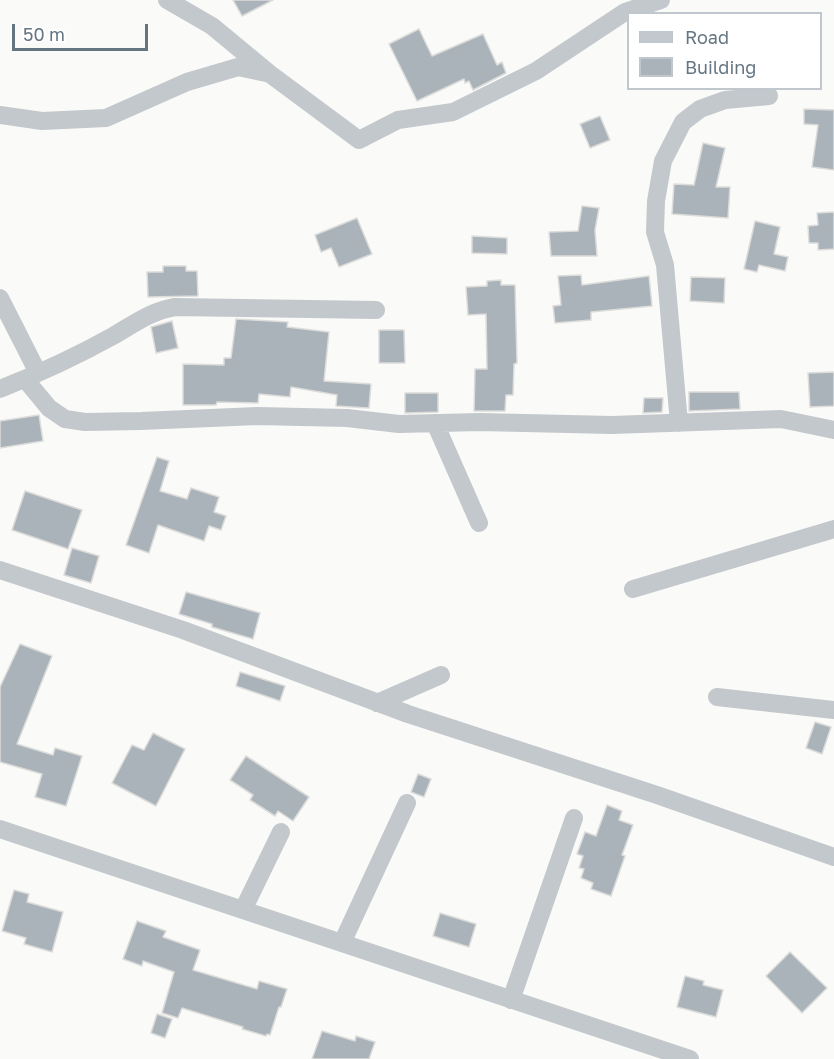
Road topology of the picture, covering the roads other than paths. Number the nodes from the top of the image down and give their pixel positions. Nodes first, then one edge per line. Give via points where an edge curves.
1 (167, 0) edge
2 (662, 0) edge
3 (270, 74) junction
4 (769, 96) dead end
5 (0, 115) edge
6 (0, 298) edge
7 (376, 310) dead end
8 (31, 376) junction
9 (0, 389) edge
10 (435, 423) junction
11 (679, 423) junction
12 (834, 429) edge
13 (479, 524) dead end
14 (834, 529) edge
15 (0, 570) edge
16 (633, 589) dead end
17 (441, 675) dead end
18 (717, 697) dead end
19 (377, 703) junction
20 (834, 710) edge
21 (407, 803) dead end
22 (574, 818) dead end
23 (0, 830) edge
24 (280, 832) dead end
25 (834, 857) edge
26 (243, 910) junction
27 (342, 943) junction
28 (511, 1000) junction
29 (690, 1059) edge

1 - 3 street via 212,26
2 - 3 street via 624,12 536,71 453,112 398,120 359,140
3 - 5 street via 238,67 187,82 106,118 42,121
4 - 11 street via 725,100 700,109 682,122 663,160 655,232 665,265
6 - 8 street
7 - 8 street via 159,309
8 - 9 street
8 - 10 street via 49,408 65,418 85,422 257,416
10 - 11 street
10 - 13 street
11 - 12 street via 781,419
14 - 16 street
15 - 19 street via 183,630
17 - 19 street
18 - 20 street
19 - 25 street
21 - 27 street
22 - 28 street
23 - 26 street
24 - 26 street
26 - 27 street
27 - 28 street
28 - 29 street

